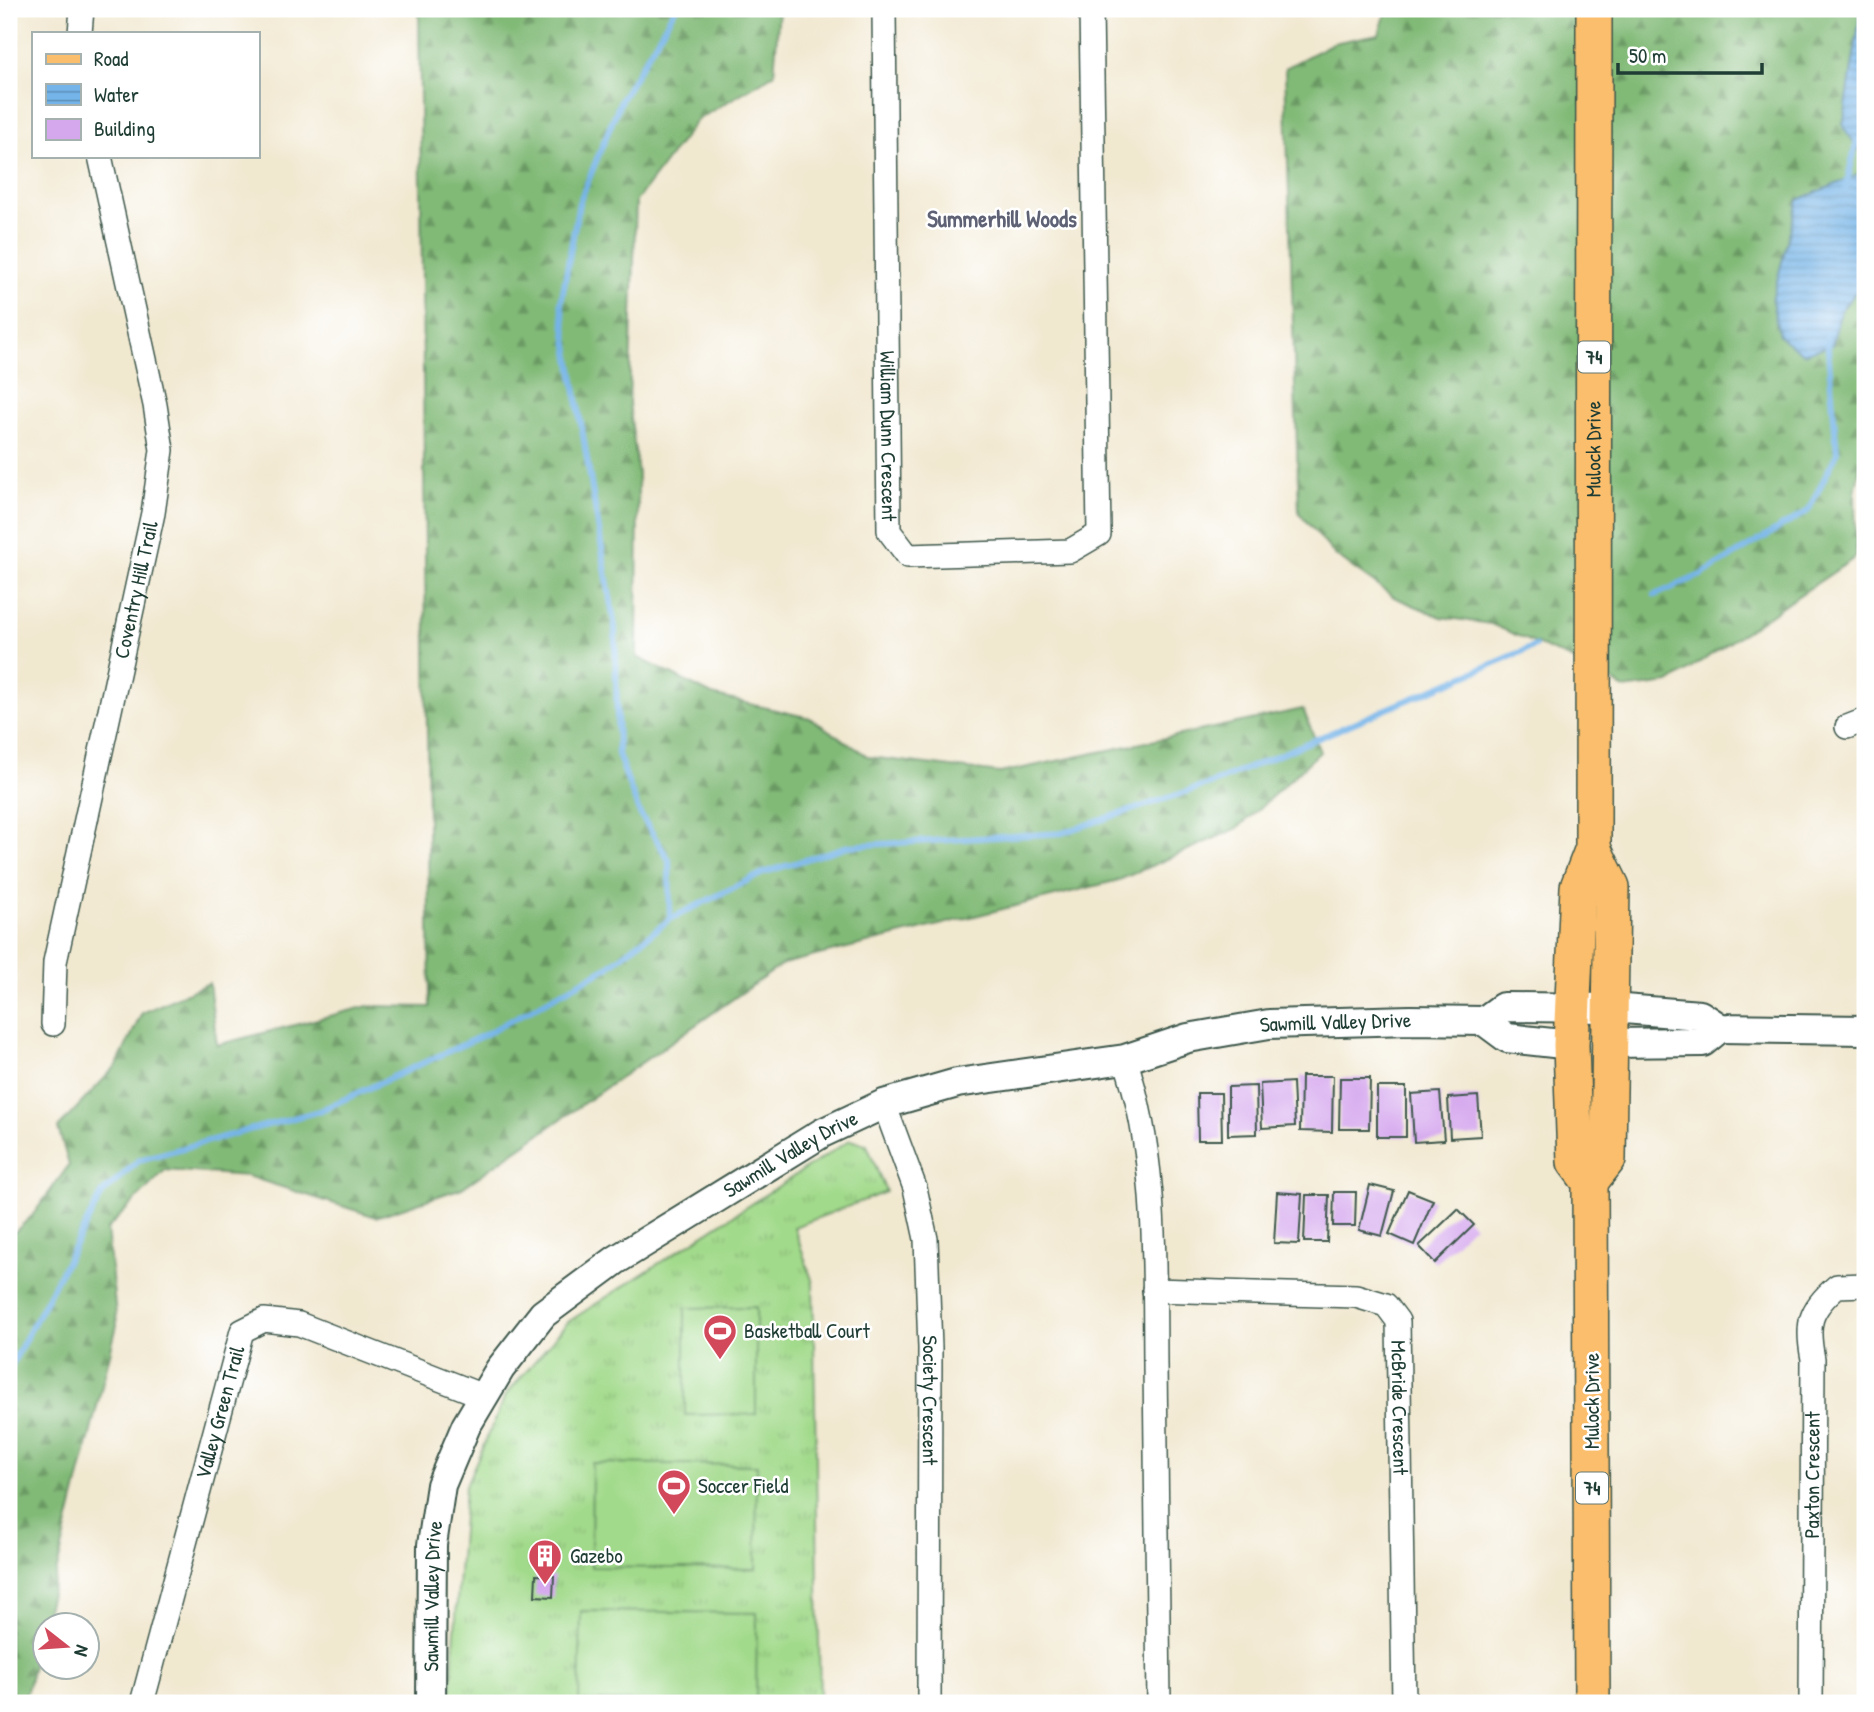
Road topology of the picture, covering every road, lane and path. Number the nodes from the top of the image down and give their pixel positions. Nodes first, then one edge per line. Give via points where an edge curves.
1 (82, 9) edge
2 (884, 9) edge
3 (1091, 9) edge
4 (1594, 9) edge
5 (80, 32) edge
6 (100, 158) edge
7 (1593, 848) junction
8 (1573, 1008) junction
9 (1611, 1008) junction
10 (1484, 1021) junction
11 (53, 1024) dead end
12 (1720, 1028) junction
13 (1865, 1030) edge
14 (1610, 1043) junction
15 (1571, 1045) junction
16 (1125, 1059) junction
17 (884, 1104) junction
18 (1590, 1182) junction
19 (1865, 1285) edge
20 (1154, 1290) junction
21 (483, 1396) junction
22 (142, 1703) edge
23 (431, 1703) edge
24 (929, 1703) edge
25 (1160, 1703) edge
26 (1404, 1703) edge
27 (1592, 1703) edge
28 (1811, 1703) edge

1 - 5 street
2 - 3 street, William Dunn Crescent via 889,531 908,555 1070,551 1098,534
4 - 7 main road, Mulock Drive / 74
6 - 11 street, Coventry Hill Trail via 162,450 153,513 55,962
7 - 8 main road, Mulock Drive / 74 via 1578,887
7 - 9 main road, Mulock Drive / 74 via 1612,887
8 - 9 street, Sawmill Valley Drive
8 - 10 street, Sawmill Valley Drive via 1503,1007
8 - 15 main road, Mulock Drive / 74
9 - 12 street, Sawmill Valley Drive via 1700,1015
9 - 14 main road, Mulock Drive / 74
10 - 15 street via 1507,1038
10 - 16 street, Sawmill Valley Drive via 1269,1024 1188,1038
12 - 13 street
12 - 14 street via 1703,1042
14 - 15 street
14 - 18 main road, Mulock Drive / 74 via 1608,1159
15 - 18 main road, Mulock Drive / 74 via 1575,1162
16 - 17 street, Sawmill Valley Drive via 957,1083
16 - 20 street via 1144,1137
17 - 21 street, Sawmill Valley Drive via 822,1133 616,1260 543,1314
17 - 24 street, Society Crescent via 915,1188 926,1239
18 - 27 main road, Mulock Drive / 74
19 - 28 street, Paxton Crescent via 1837,1286 1814,1311 1808,1331 1813,1359
20 - 25 street
20 - 26 street, McBride Crescent via 1356,1296 1386,1305 1398,1321
21 - 22 street, Valley Green Trail via 299,1324 264,1320 242,1331
21 - 23 street, Sawmill Valley Drive via 441,1485 432,1545

